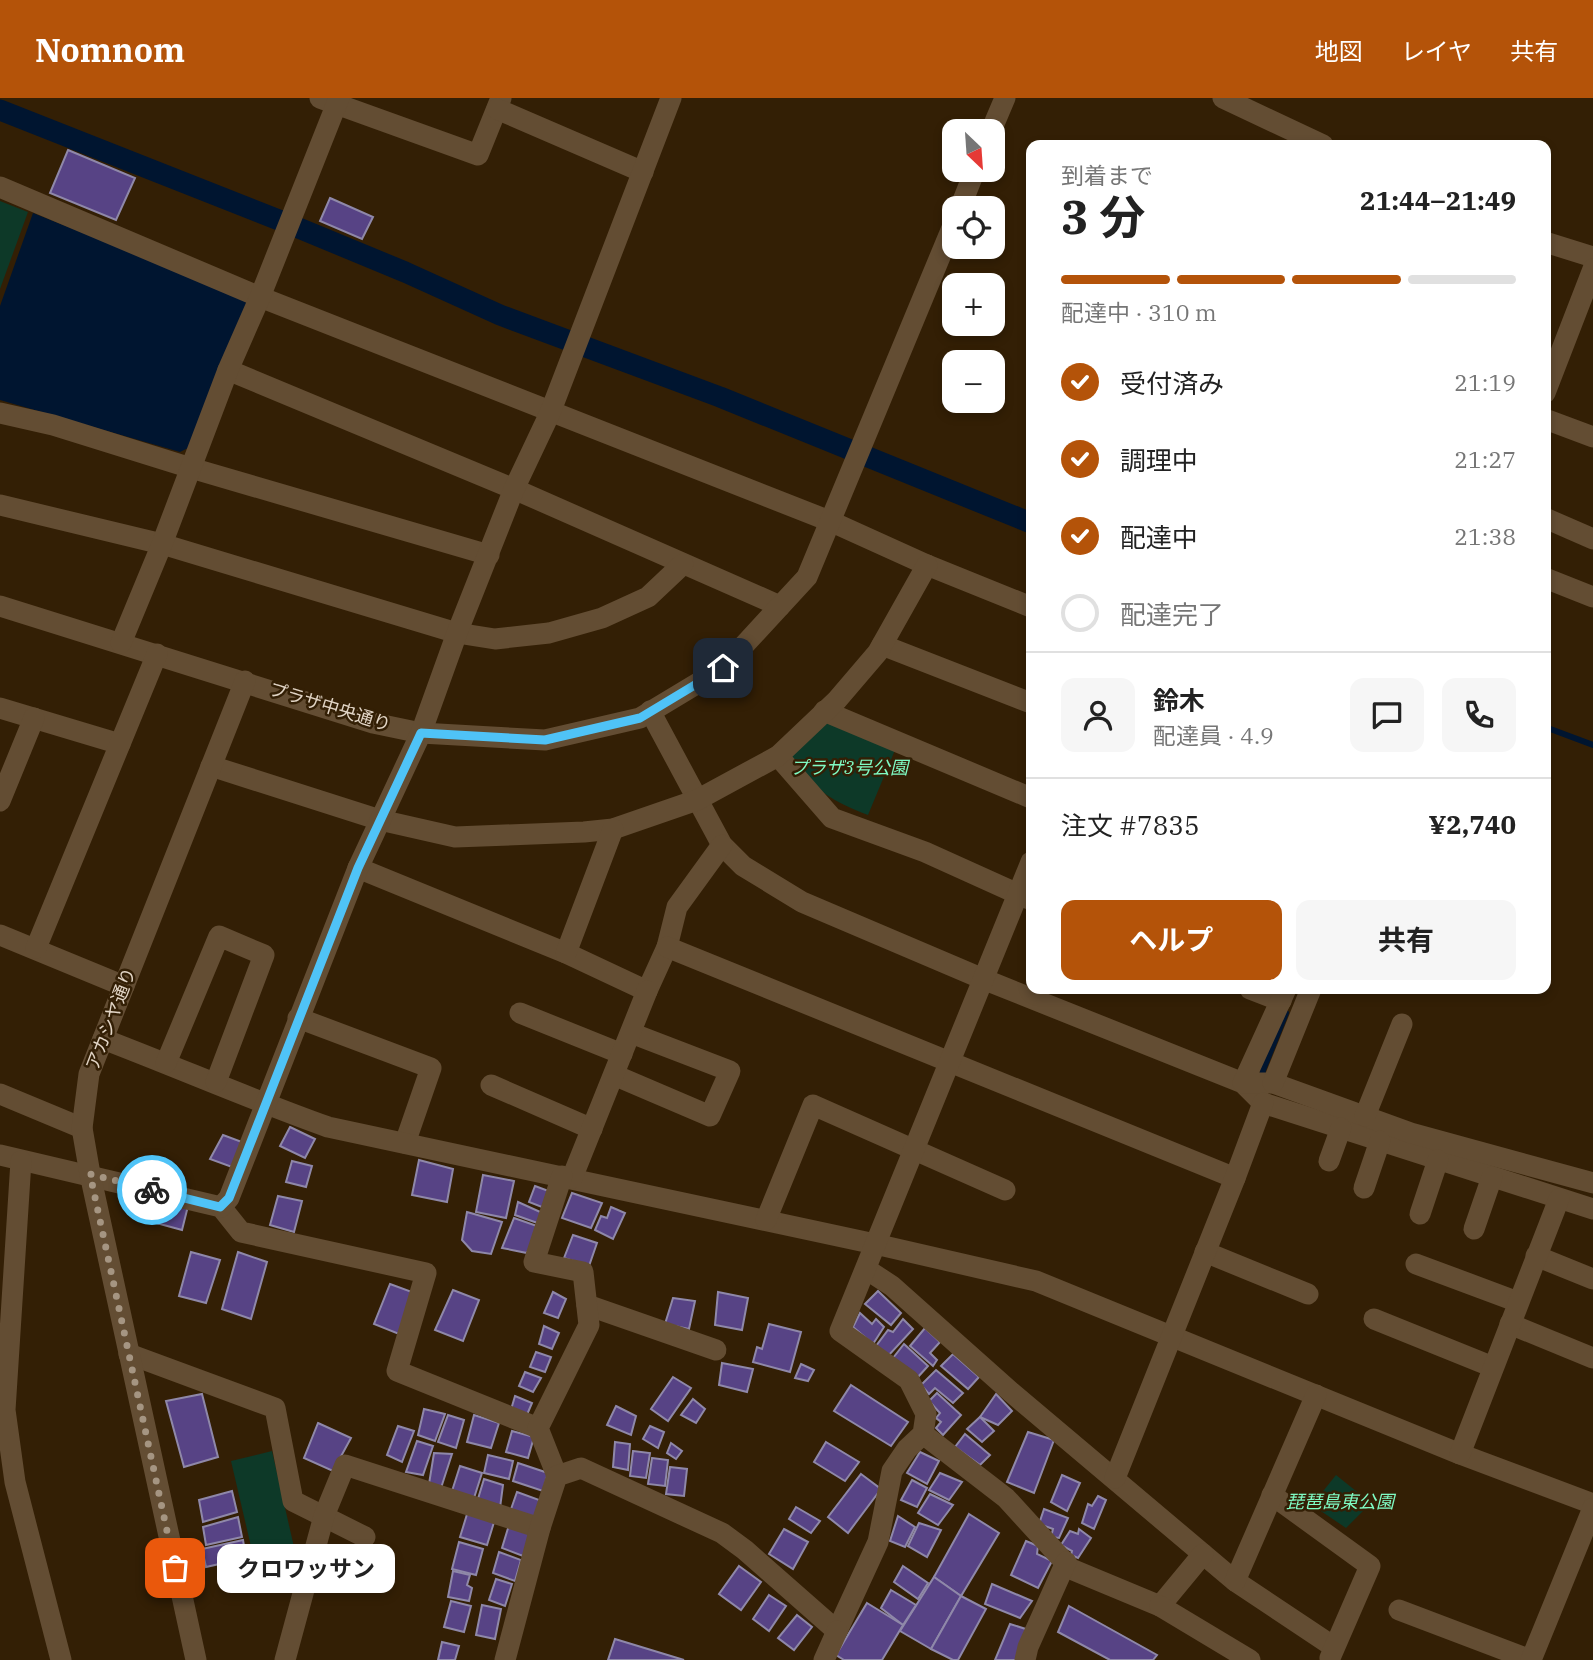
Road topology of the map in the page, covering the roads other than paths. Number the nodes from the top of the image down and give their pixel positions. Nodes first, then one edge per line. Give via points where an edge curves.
1 (671, 98) edge
2 (1005, 98) edge
3 (1223, 98) edge
4 (332, 100) edge
5 (499, 104) edge
6 (996, 119) edge
7 (1312, 140) edge
8 (643, 172) junction
9 (0, 187) edge
10 (1551, 244) edge
11 (942, 252) edge
12 (1593, 257) edge
13 (1593, 269) edge
14 (260, 298) junction
15 (228, 370) junction
16 (1551, 378) edge
17 (0, 412) edge
18 (550, 413) junction
19 (1551, 421) edge
20 (1593, 438) edge
21 (191, 468) junction
22 (514, 489) junction
23 (0, 505) edge
24 (1551, 521) edge
25 (832, 522) junction
26 (1593, 539) edge
27 (162, 544) junction
28 (489, 555) junction
29 (683, 564) junction
30 (927, 565) junction
31 (1551, 580) edge
32 (1593, 597) edge
33 (1026, 605) edge
34 (0, 606) edge
35 (780, 606) junction
36 (457, 632) junction
37 (121, 643) junction
38 (882, 645) junction
39 (157, 654) junction
40 (244, 681) junction
41 (1026, 701) edge
42 (0, 708) edge
43 (650, 711) junction
44 (824, 711) junction
45 (34, 718) junction
46 (421, 733) junction
47 (120, 744) junction
48 (778, 756) junction
49 (211, 766) junction
50 (1026, 796) edge
51 (697, 800) junction
52 (0, 801) edge
53 (380, 820) junction
54 (613, 829) junction
55 (722, 845) junction
56 (358, 868) junction
57 (1024, 897) edge
58 (0, 934) edge
59 (667, 947) junction
60 (36, 948) junction
61 (566, 953) junction
62 (983, 979) junction
63 (124, 986) junction
64 (647, 991) junction
65 (1309, 994) edge
66 (1283, 995) edge
67 (520, 1013) dead end
68 (298, 1018) junction
69 (1402, 1024) dead end
70 (631, 1033) junction
71 (103, 1039) junction
72 (622, 1054) junction
73 (949, 1062) junction
74 (166, 1063) junction
75 (614, 1075) junction
76 (216, 1082) junction
77 (1243, 1083) junction
78 (491, 1085) dead end
79 (1268, 1093) junction
80 (0, 1094) edge
81 (264, 1105) junction
82 (1365, 1116) junction
83 (82, 1128) junction
84 (1342, 1128) junction
85 (592, 1129) junction
86 (1380, 1141) junction
87 (405, 1143) junction
88 (913, 1151) junction
89 (0, 1155) edge
90 (1438, 1160) junction
91 (22, 1161) junction
92 (1329, 1161) dead end
93 (90, 1174) junction
94 (567, 1177) junction
95 (1492, 1177) junction
96 (1235, 1178) junction
97 (1593, 1183) edge
98 (1364, 1188) dead end
99 (1004, 1190) dead end
100 (1559, 1199) junction
101 (220, 1207) junction
102 (1593, 1209) edge
103 (1420, 1214) dead end
104 (766, 1220) junction
105 (1474, 1229) dead end
106 (9, 1243) edge
107 (875, 1244) junction
108 (1205, 1252) junction
109 (1536, 1256) junction
110 (1416, 1264) dead end
111 (866, 1269) junction
112 (1593, 1279) edge
113 (1308, 1294) dead end
114 (1518, 1302) junction
115 (587, 1305) junction
116 (1374, 1319) dead end
117 (1510, 1324) junction
118 (1171, 1336) junction
119 (716, 1350) dead end
120 (129, 1354) junction
121 (1593, 1358) edge
122 (1493, 1367) junction
123 (1316, 1395) junction
124 (538, 1428) junction
125 (923, 1434) junction
126 (1460, 1454) junction
127 (557, 1476) junction
128 (1115, 1478) junction
129 (8, 1484) edge
130 (1272, 1495) junction
131 (1593, 1506) edge
132 (324, 1516) junction
133 (540, 1528) junction
134 (365, 1537) dead end
135 (1203, 1554) junction
136 (1066, 1562) junction
137 (1235, 1581) junction
138 (1160, 1606) junction
139 (1399, 1610) dead end
140 (837, 1631) junction
141 (1225, 1654) edge
142 (1331, 1654) edge
143 (61, 1660) edge
144 (196, 1660) edge
145 (285, 1660) edge
146 (505, 1660) edge
147 (824, 1660) edge
148 (1025, 1660) edge
149 (1250, 1660) edge
150 (1531, 1660) edge

1 - 8 street
2 - 6 street
3 - 7 street
4 - 5 street via 478,155
4 - 14 street
5 - 8 street
8 - 18 street
9 - 14 street
10 - 12 street
11 - 25 street, プラザ中央通り
13 - 16 street
14 - 15 street
14 - 18 street
15 - 21 street
15 - 22 street
17 - 21 street
18 - 22 street
18 - 25 street
19 - 20 street
21 - 27 street
21 - 28 street
22 - 28 street
22 - 29 street
23 - 27 street
24 - 26 street
25 - 30 street
25 - 35 street, プラザ中央通り via 807,576
27 - 36 street
27 - 37 street
28 - 36 street
29 - 35 street
29 - 36 street via 648,597 602,618 549,633 495,639
30 - 33 street
30 - 38 street
31 - 32 street
34 - 37 street, プラザ中央通り
35 - 43 street, プラザ中央通り via 723,668
36 - 46 street
37 - 39 street, プラザ中央通り
38 - 41 street
38 - 44 street
39 - 40 street, プラザ中央通り
39 - 47 street
40 - 46 street, プラザ中央通り via 373,723
40 - 49 street, アカシヤ通り
42 - 45 street
43 - 46 street, プラザ中央通り via 640,718 545,740
43 - 51 street
44 - 48 street
44 - 50 street
45 - 47 street
45 - 52 street
46 - 53 street
47 - 60 street
48 - 51 street
48 - 57 street via 832,818 925,852
49 - 53 street
49 - 63 street, アカシヤ通り
51 - 54 street
51 - 55 street
53 - 54 street via 455,837
53 - 56 street
54 - 61 street
55 - 59 street via 677,907
55 - 62 street via 743,866 802,902
56 - 61 street
56 - 68 street
57 - 62 street
58 - 60 street
59 - 64 street
59 - 73 street
60 - 63 street
61 - 64 street
62 - 73 street
62 - 77 street
63 - 71 street, アカシヤ通り
64 - 70 street
65 - 79 street
66 - 77 street
67 - 72 street
68 - 81 street
68 - 87 street via 431,1068
69 - 82 street
70 - 72 street
70 - 75 street via 730,1071 710,1116
71 - 74 street
71 - 83 street, アカシヤ通り via 89,1074
72 - 75 street
73 - 88 street
73 - 96 street
74 - 76 street
74 - 76 street via 219,936 264,955
75 - 85 street
76 - 81 street
77 - 79 street
78 - 85 street
79 - 82 street
79 - 84 street
79 - 96 street
80 - 83 street
81 - 87 street via 328,1127
81 - 101 street via 229,1198
82 - 97 street
83 - 93 street, アカシヤ通り
84 - 86 street
84 - 92 street
85 - 94 street
86 - 90 street
86 - 98 street
87 - 94 street
88 - 99 street
88 - 104 street via 813,1105
88 - 107 street
89 - 91 street
90 - 95 street
90 - 103 street
91 - 93 street
91 - 106 street
93 - 101 street
93 - 120 street, アカシヤ通り
94 - 104 street
94 - 115 street via 534,1262 583,1272
95 - 100 street
95 - 105 street
96 - 108 street
100 - 102 street
100 - 109 street
101 - 124 street via 241,1232 426,1273 397,1371
104 - 107 street
106 - 129 street
107 - 111 street
107 - 118 street via 1036,1281
108 - 113 street
108 - 118 street
109 - 112 street
109 - 114 street
110 - 114 street
111 - 125 street via 840,1331 909,1380 926,1414
111 - 128 street via 892,1286
114 - 117 street
115 - 119 street
115 - 124 street via 589,1325
116 - 122 street
117 - 121 street
117 - 122 street
118 - 123 street
118 - 128 street
120 - 132 street via 275,1408 293,1501
120 - 144 street, アカシヤ通り
122 - 126 street
123 - 126 street
123 - 130 street
124 - 127 street
125 - 136 street via 1006,1498
125 - 140 street via 892,1471 878,1542
126 - 131 street
127 - 133 street
127 - 140 street via 581,1468 722,1533
128 - 135 street
129 - 143 street
130 - 137 street
130 - 142 street via 1370,1566
131 - 150 street
132 - 133 street via 345,1465
132 - 134 street
132 - 145 street
133 - 146 street
135 - 137 street
135 - 138 street
136 - 138 street via 1071,1569
136 - 148 street
137 - 142 street
138 - 141 street
139 - 150 street
140 - 147 street
141 - 149 street

